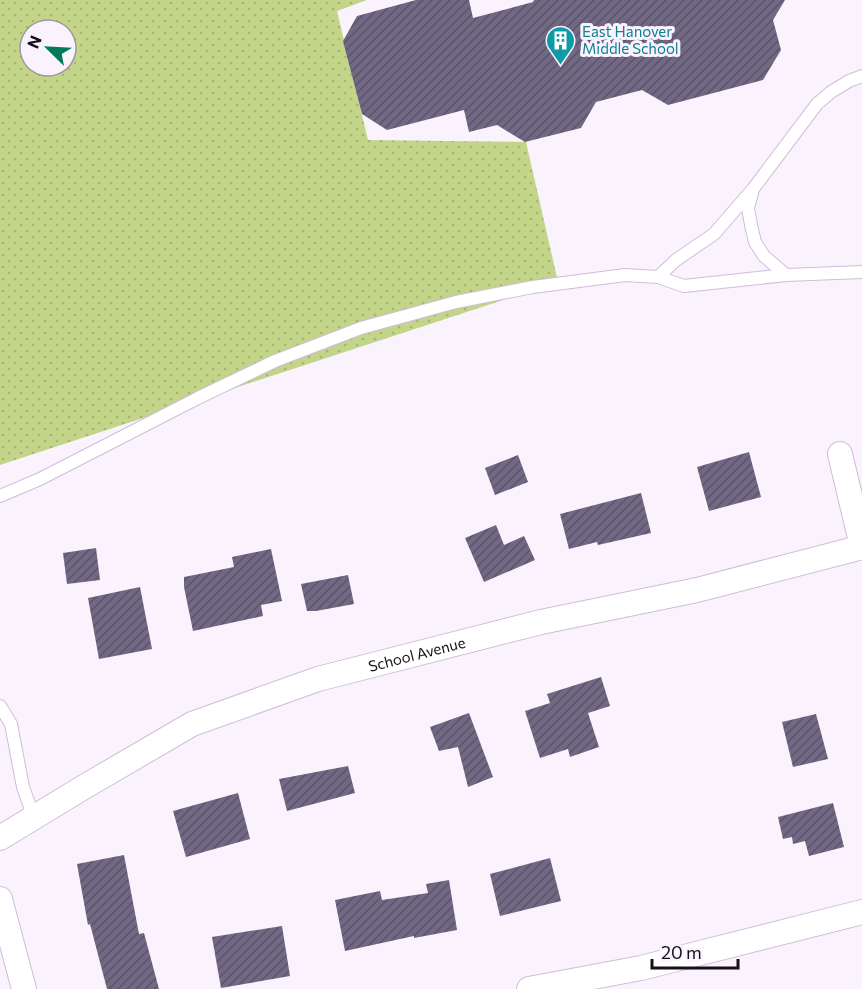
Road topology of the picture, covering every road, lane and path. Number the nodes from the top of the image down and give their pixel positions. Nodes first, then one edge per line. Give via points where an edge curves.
1 (862, 76) edge
2 (753, 189) junction
3 (862, 272) edge
4 (786, 275) junction
5 (658, 277) junction
6 (840, 454) dead end
7 (0, 496) edge
8 (862, 547) edge
9 (0, 706) edge
10 (34, 818) junction
11 (0, 838) edge
12 (0, 899) edge
13 (862, 912) edge
14 (24, 989) edge
15 (530, 989) edge

1 - 2 lane via 817,104
2 - 4 lane via 748,207 755,242 764,256
2 - 5 lane via 714,234
3 - 4 lane
4 - 5 lane via 684,286
5 - 7 lane via 625,275 533,287 456,302 361,328 275,361
6 - 8 street
8 - 10 street, School Avenue via 318,679 192,724
9 - 10 lane via 11,724 23,787
10 - 11 street, School Avenue
12 - 14 street
13 - 15 street via 641,968

